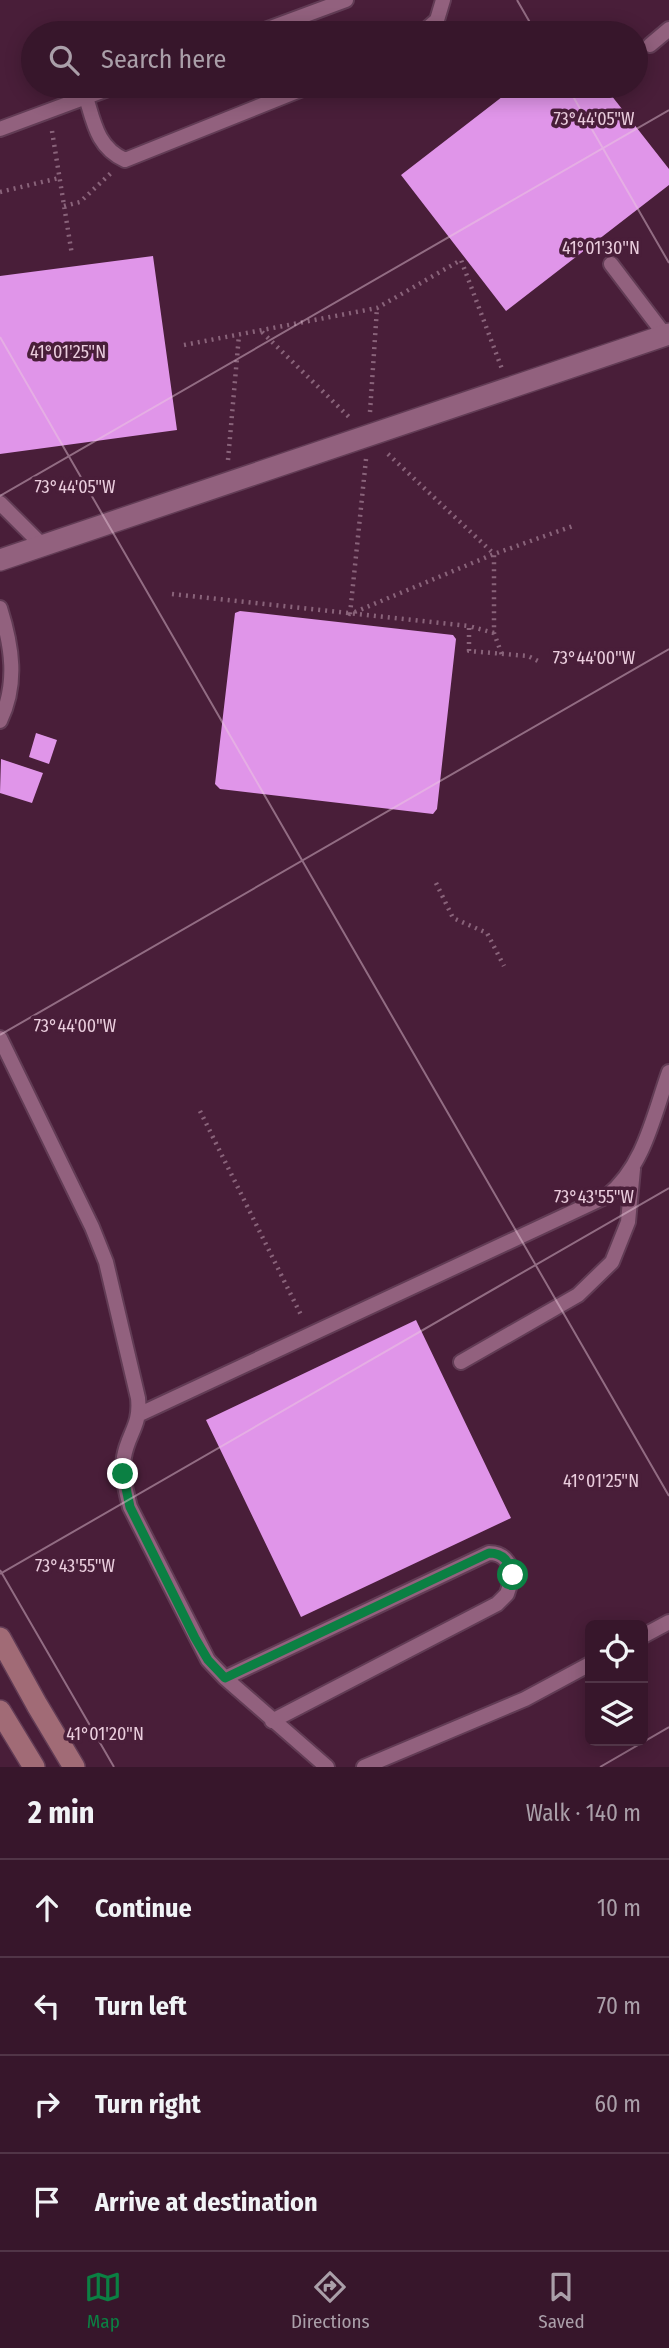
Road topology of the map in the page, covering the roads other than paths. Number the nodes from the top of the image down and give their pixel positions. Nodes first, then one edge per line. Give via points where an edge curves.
1 (346, 0) edge
2 (443, 0) edge
3 (289, 21) edge
4 (436, 21) edge
5 (669, 29) edge
6 (650, 45) dead end
7 (83, 98) edge
8 (86, 98) edge
9 (280, 98) edge
10 (0, 129) edge
11 (611, 264) dead end
12 (667, 334) edge
13 (0, 503) edge
14 (43, 546) junction
15 (0, 560) edge
16 (0, 608) edge
17 (0, 721) edge
18 (0, 1038) edge
19 (669, 1072) edge
20 (633, 1168) junction
21 (461, 1362) dead end
22 (140, 1415) junction
23 (669, 1622) edge
24 (648, 1633) edge
25 (0, 1638) edge
26 (585, 1667) edge
27 (225, 1678) junction
28 (0, 1710) edge
29 (272, 1721) junction
30 (34, 1767) edge
31 (74, 1767) edge
32 (327, 1767) edge
33 (365, 1767) edge

1 - 3 lane
2 - 4 lane
5 - 6 lane
7 - 10 lane
8 - 9 lane via 98,134 111,154 125,160
11 - 12 lane
12 - 14 street
13 - 14 lane
14 - 15 street
16 - 17 lane via 12,660 8,702
18 - 22 lane via 106,1262
19 - 20 lane
20 - 21 lane via 628,1222 612,1262 578,1295
20 - 22 lane via 607,1196
22 - 27 lane via 124,1457 130,1507 195,1638
23 - 24 lane
25 - 31 main road
26 - 33 lane via 525,1699
27 - 29 lane
27 - 29 lane via 489,1553 499,1553 505,1559 513,1575 507,1594 497,1604
28 - 30 main road
29 - 32 lane

